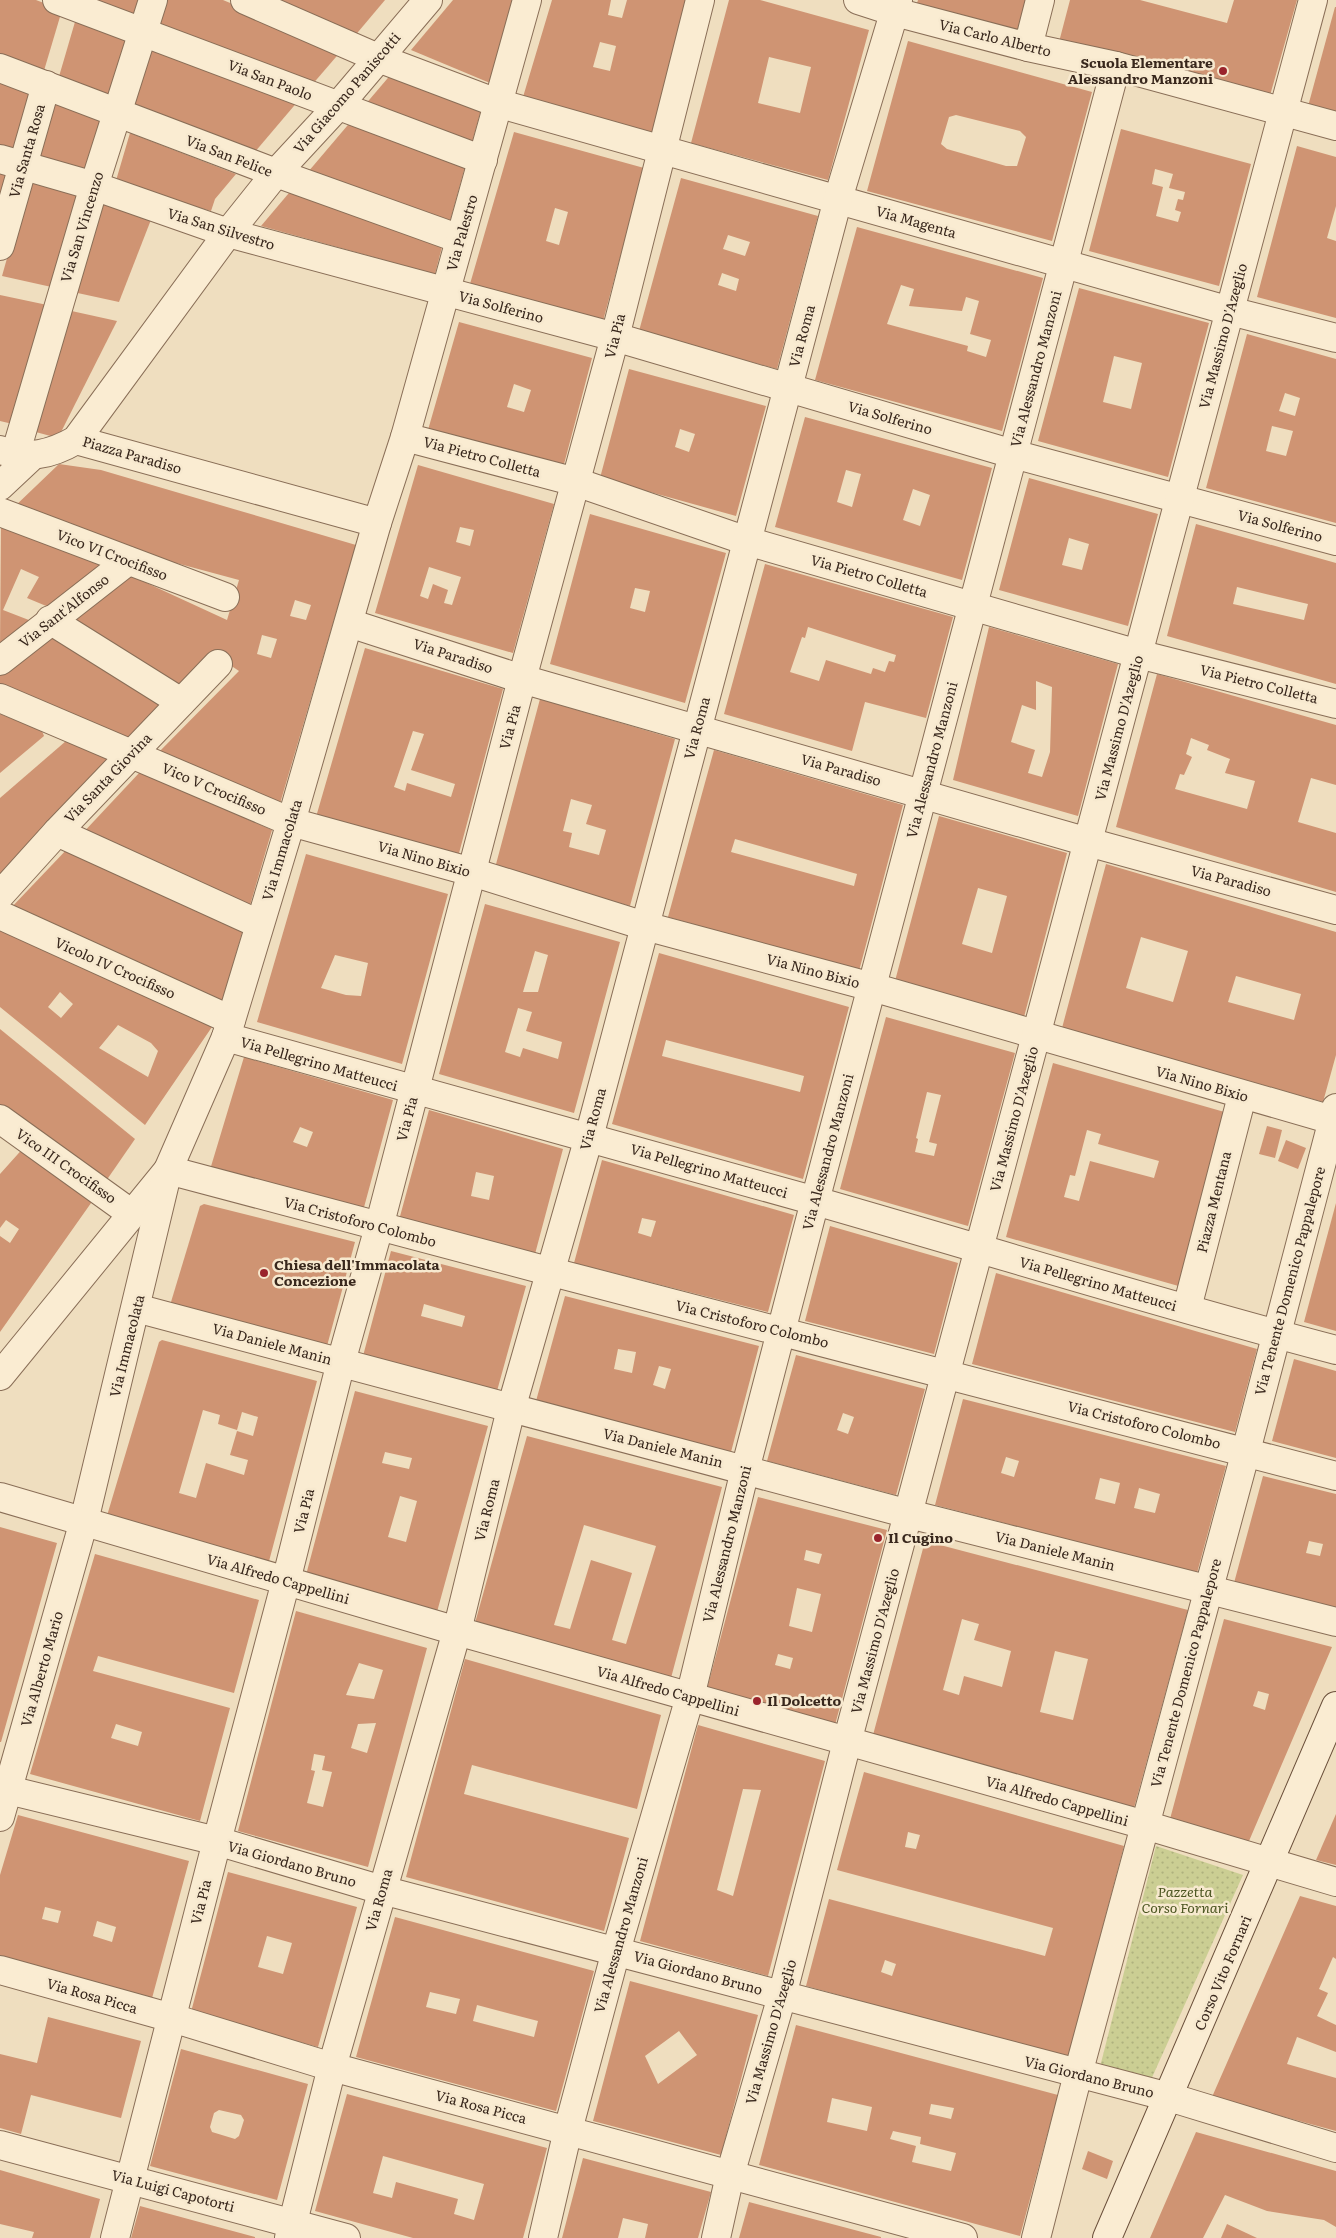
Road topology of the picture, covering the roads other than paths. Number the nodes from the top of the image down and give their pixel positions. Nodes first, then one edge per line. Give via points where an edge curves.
1 (57, 0) edge
2 (153, 0) edge
3 (245, 0) edge
4 (428, 0) edge
5 (527, 0) edge
6 (700, 0) edge
7 (858, 0) edge
8 (1040, 0) edge
9 (1313, 0) edge
10 (897, 6) edge
11 (143, 32) junction
12 (1028, 47) junction
13 (378, 58) junction
14 (1116, 66) junction
15 (0, 68) edge
16 (46, 86) junction
17 (497, 103) junction
18 (338, 106) junction
19 (1283, 112) junction
20 (117, 114) junction
21 (1336, 126) edge
22 (661, 149) junction
23 (483, 160) junction
24 (12, 163) edge
25 (276, 174) junction
26 (94, 186) junction
27 (838, 199) junction
28 (228, 233) junction
29 (460, 239) junction
30 (0, 246) edge
31 (1063, 263) junction
32 (445, 292) junction
33 (1230, 311) junction
34 (615, 337) junction
35 (1336, 338) edge
36 (789, 389) junction
37 (405, 437) junction
38 (76, 440) junction
39 (16, 454) edge
40 (1013, 454) junction
41 (576, 482) junction
42 (0, 486) edge
43 (1179, 500) junction
44 (0, 512) edge
45 (376, 523) junction
46 (747, 541) junction
47 (1336, 541) edge
48 (128, 561) junction
49 (225, 597) dead end
50 (972, 606) junction
51 (50, 620) junction
52 (349, 623) junction
53 (1138, 654) junction
54 (0, 661) edge
55 (218, 664) dead end
56 (522, 679) junction
57 (0, 698) edge
58 (181, 702) junction
59 (1336, 704) edge
60 (697, 728) junction
61 (131, 754) junction
62 (923, 794) junction
63 (291, 822) junction
64 (57, 832) junction
65 (1088, 842) junction
66 (472, 872) junction
67 (0, 895) edge
68 (1336, 910) edge
69 (0, 915) edge
70 (259, 924) junction
71 (645, 926) junction
72 (872, 987) junction
73 (228, 1029) junction
74 (1037, 1036) junction
75 (415, 1091) junction
76 (1242, 1096) junction
77 (1335, 1117) edge
78 (0, 1119) edge
79 (589, 1137) junction
80 (168, 1170) junction
81 (815, 1201) junction
82 (132, 1214) junction
83 (379, 1227) junction
84 (979, 1250) junction
85 (552, 1272) junction
86 (136, 1308) junction
87 (1187, 1308) junction
88 (781, 1331) junction
89 (1275, 1334) junction
90 (1336, 1350) edge
91 (341, 1362) junction
92 (2, 1370) edge
93 (947, 1374) junction
94 (511, 1410) junction
95 (1246, 1451) junction
96 (745, 1470) junction
97 (1336, 1476) edge
98 (0, 1497) edge
99 (909, 1514) junction
100 (84, 1521) junction
101 (286, 1581) junction
102 (1208, 1589) junction
103 (1336, 1622) edge
104 (457, 1631) junction
105 (690, 1697) junction
106 (1336, 1706) edge
107 (847, 1742) junction
108 (4, 1789) edge
109 (0, 1817) edge
110 (1145, 1826) junction
111 (217, 1841) junction
112 (1270, 1863) junction
113 (1336, 1882) edge
114 (382, 1890) junction
115 (616, 1951) junction
116 (0, 1970) edge
117 (782, 1996) junction
118 (172, 2018) junction
119 (332, 2067) junction
120 (1078, 2074) junction
121 (1169, 2097) junction
122 (568, 2130) junction
123 (0, 2145) edge
124 (1336, 2148) edge
125 (730, 2175) junction
126 (130, 2179) junction
127 (290, 2231) edge
128 (115, 2238) edge
129 (346, 2238) edge
130 (543, 2238) edge
131 (716, 2238) edge
132 (964, 2238) edge
133 (1036, 2238) edge
134 (1107, 2238) edge

1 - 11 street, Via San Paolo
2 - 11 street, Via San Vincenzo
3 - 13 street, Via Magenta
4 - 13 street, Via Giacomo Paniscotti
5 - 17 street, Via Palestro
6 - 22 street, Via Pia
7 - 10 street, Via Carlo Alberto
8 - 12 street
9 - 19 street, Via Massimo D'Azeglio
10 - 12 street, Via Carlo Alberto
10 - 27 street, Via Roma
11 - 18 street, Via San Paolo
11 - 20 street, Via San Vincenzo
12 - 14 street, Via Carlo Alberto
13 - 17 street, Via Magenta
13 - 18 street, Via Giacomo Paniscotti
14 - 19 street, Via Carlo Alberto
14 - 31 street, Via Alessandro Manzoni
15 - 16 street, Via San Felice
16 - 20 street, Via San Felice
16 - 24 street, Via Santa Rosa
17 - 22 street, Via Magenta
17 - 23 street, Via Palestro
18 - 23 street, Via San Paolo
18 - 25 street, Via Giacomo Paniscotti
19 - 21 street, Via Carlo Alberto
19 - 33 street, Via Massimo D'Azeglio
20 - 25 street, Via San Felice
20 - 26 street, Via San Vincenzo
22 - 27 street, Via Magenta
22 - 34 street, Via Pia
23 - 29 street, Via Palestro
24 - 26 street, Via San Silvestro
24 - 30 street, Via Santa Rosa
25 - 28 street, Via Giacomo Paniscotti
25 - 29 street, Via San Felice
26 - 28 street, Via San Silvestro
26 - 39 street, Via San Vincenzo
27 - 31 street, Via Magenta
27 - 36 street, Via Roma
28 - 32 street, Via San Silvestro
28 - 38 street, Piazza Paradiso
29 - 32 street, Via Palestro
31 - 33 street, Via Magenta
31 - 40 street, Via Alessandro Manzoni
32 - 34 street, Via Solferino
32 - 37 street, Via Palestro
33 - 35 street, Via Magenta
33 - 43 street, Via Massimo D'Azeglio
34 - 36 street, Via Solferino
34 - 41 street, Via Pia
36 - 40 street, Via Solferino
36 - 46 street, Via Roma
37 - 41 street, Via Pietro Colletta
37 - 45 street, Via Palestro
38 - 39 street via 60,449
38 - 45 street, Piazza Paradiso
39 - 42 street
40 - 43 street, Via Solferino
40 - 50 street, Via Alessandro Manzoni
41 - 46 street, Via Pietro Colletta
41 - 56 street, Via Pia
43 - 47 street, Via Solferino
43 - 53 street, Via Massimo D'Azeglio
44 - 48 street, Vico VI Crocifisso
45 - 52 street, Via Immacolata
46 - 50 street, Via Pietro Colletta
46 - 60 street, Via Roma
48 - 49 street, Vico VI Crocifisso
48 - 51 street, Via Sant'Alfonso
50 - 53 street, Via Pietro Colletta
50 - 62 street, Via Alessandro Manzoni
51 - 54 street, Via Sant'Alfonso
51 - 58 street
52 - 56 street, Via Paradiso
52 - 63 street, Via Immacolata
53 - 59 street, Via Pietro Colletta
53 - 65 street, Via Massimo D'Azeglio
55 - 58 street, Via Santa Giovina
56 - 60 street, Via Paradiso
56 - 66 street, Via Pia
57 - 61 street, Vico V Crocifisso
58 - 61 street, Via Santa Giovina
60 - 62 street, Via Paradiso
60 - 71 street, Via Roma
61 - 63 street, Vico V Crocifisso
61 - 64 street, Via Santa Giovina
62 - 65 street, Via Paradiso
62 - 72 street, Via Alessandro Manzoni
63 - 66 street, Via Nino Bixio
63 - 70 street, Via Immacolata
64 - 67 street, Via Santa Giovina
64 - 70 street
65 - 68 street, Via Paradiso
65 - 74 street, Via Massimo D'Azeglio
66 - 71 street, Via Nino Bixio
66 - 75 street, Via Pia
69 - 73 street, Vicolo IV Crocifisso
70 - 73 street, Via Immacolata
71 - 72 street, Via Nino Bixio
71 - 79 street, Via Roma
72 - 74 street, Via Nino Bixio
72 - 81 street, Via Alessandro Manzoni
73 - 75 street, Via Pellegrino Matteucci
73 - 80 street, Via Immacolata
74 - 76 street, Via Nino Bixio
74 - 84 street, Via Massimo D'Azeglio
75 - 79 street, Via Pellegrino Matteucci
75 - 83 street, Via Pia
76 - 77 street, Via Nino Bixio
76 - 87 street, Piazza Mentana
77 - 89 street, Via Tenente Domenico Pappalepore
78 - 82 street, Vico III Crocifisso
79 - 81 street, Via Pellegrino Matteucci
79 - 85 street, Via Roma
80 - 82 street, Via Immacolata
80 - 83 street, Via Cristoforo Colombo
80 - 86 street, Via Immacolata
81 - 84 street, Via Pellegrino Matteucci
81 - 88 street, Via Alessandro Manzoni
82 - 92 street, Via Immacolata
83 - 85 street, Via Cristoforo Colombo
83 - 91 street, Via Pia
84 - 87 street, Via Pellegrino Matteucci
84 - 93 street, Via Massimo D'Azeglio
85 - 88 street, Via Cristoforo Colombo
85 - 94 street, Via Roma
86 - 91 street, Via Daniele Manin
86 - 100 street, Via Immacolata
87 - 89 street, Via Pellegrino Matteucci
88 - 93 street, Via Cristoforo Colombo
88 - 96 street, Via Alessandro Manzoni
89 - 90 street, Via Pellegrino Matteucci
89 - 95 street, Via Tenente Domenico Pappalepore
91 - 94 street, Via Daniele Manin
91 - 101 street, Via Pia
93 - 95 street, Via Cristoforo Colombo
93 - 99 street, Via Massimo D'Azeglio
94 - 96 street, Via Daniele Manin
94 - 104 street, Via Roma
95 - 97 street, Via Cristoforo Colombo
95 - 102 street, Via Tenente Domenico Pappalepore
96 - 99 street, Via Daniele Manin
96 - 105 street, Via Alessandro Manzoni
98 - 100 street, Via Alfredo Cappellini
99 - 102 street, Via Daniele Manin
99 - 107 street, Via Massimo D'Azeglio
100 - 101 street, Via Alfredo Cappellini
100 - 108 street, Via Alberto Mario
101 - 104 street, Via Alfredo Cappellini
101 - 111 street, Via Pia
102 - 103 street, Via Daniele Manin
102 - 110 street, Via Tenente Domenico Pappalepore
104 - 105 street, Via Alfredo Cappellini
104 - 114 street, Via Roma
105 - 107 street, Via Alfredo Cappellini
105 - 115 street, Via Alessandro Manzoni
106 - 112 street, Corso Vito Fornari
107 - 110 street, Via Alfredo Cappellini
107 - 117 street, Via Massimo D'Azeglio
108 - 109 street, Via Alberto Mario
108 - 111 street, Via Giordano Bruno
110 - 112 street, Via Alfredo Cappellini
110 - 120 street, Via Tenente Domenico Pappalepore
111 - 114 street, Via Giordano Bruno
111 - 118 street, Via Pia
112 - 113 street, Via Alfredo Cappellini
112 - 121 street, Corso Vito Fornari
114 - 115 street, Via Giordano Bruno
114 - 119 street, Via Roma
115 - 117 street, Via Giordano Bruno
115 - 122 street, Via Alessandro Manzoni
116 - 118 street, Via Rosa Picca
117 - 120 street, Via Giordano Bruno
117 - 125 street, Via Massimo D'Azeglio
118 - 119 street, Via Rosa Picca
118 - 126 street, Via Pia
119 - 122 street, Via Rosa Picca
119 - 127 street, Via Roma
120 - 121 street, Via Giordano Bruno
120 - 133 street, Via Tenente Domenico Pappalepore
121 - 124 street, Via Giordano Bruno
121 - 134 street, Corso Vito Fornari
122 - 125 street, Via Rosa Picca
122 - 130 street, Via Alessandro Manzoni
123 - 126 street, Via Luigi Capotorti
125 - 131 street, Via Massimo D'Azeglio
125 - 132 street, Via Rosa Picca
126 - 127 street, Via Luigi Capotorti
126 - 128 street, Via Pia
127 - 129 street, Via Luigi Capotorti

